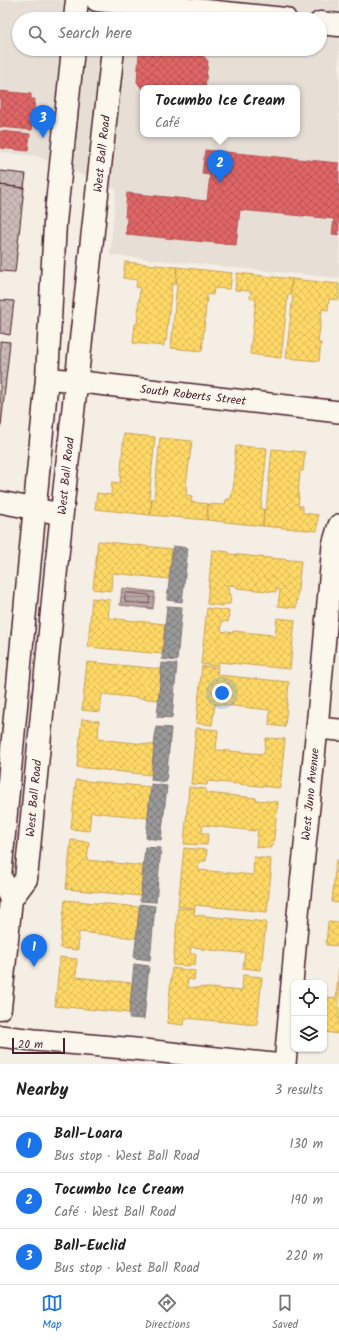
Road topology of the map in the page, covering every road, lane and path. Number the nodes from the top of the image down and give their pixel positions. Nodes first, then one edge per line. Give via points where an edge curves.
1 (77, 0) edge
2 (112, 5) edge
3 (76, 12) edge
4 (198, 12) edge
5 (327, 24) edge
6 (339, 25) edge
7 (71, 56) edge
8 (112, 56) edge
9 (47, 378) junction
10 (76, 382) junction
11 (339, 412) edge
12 (0, 502) edge
13 (35, 508) junction
14 (61, 514) junction
15 (339, 525) edge
16 (317, 728) junction
17 (339, 730) edge
18 (5, 898) edge
19 (0, 1008) edge
20 (0, 1036) edge
21 (259, 1063) edge
22 (285, 1064) edge

1 - 3 main road
2 - 4 main road
5 - 6 main road
7 - 9 main road via 55,223
8 - 10 main road, West Ball Road
9 - 10 street, South Roberts Street
9 - 13 main road
10 - 11 street, South Roberts Street
10 - 14 main road, West Ball Road
12 - 13 street
13 - 14 street
13 - 18 main road via 0,876
14 - 18 main road, West Ball Road via 26,879
15 - 16 street, West Juno Avenue via 332,545
16 - 17 street
16 - 22 street, West Juno Avenue
18 - 19 main road
20 - 21 street

